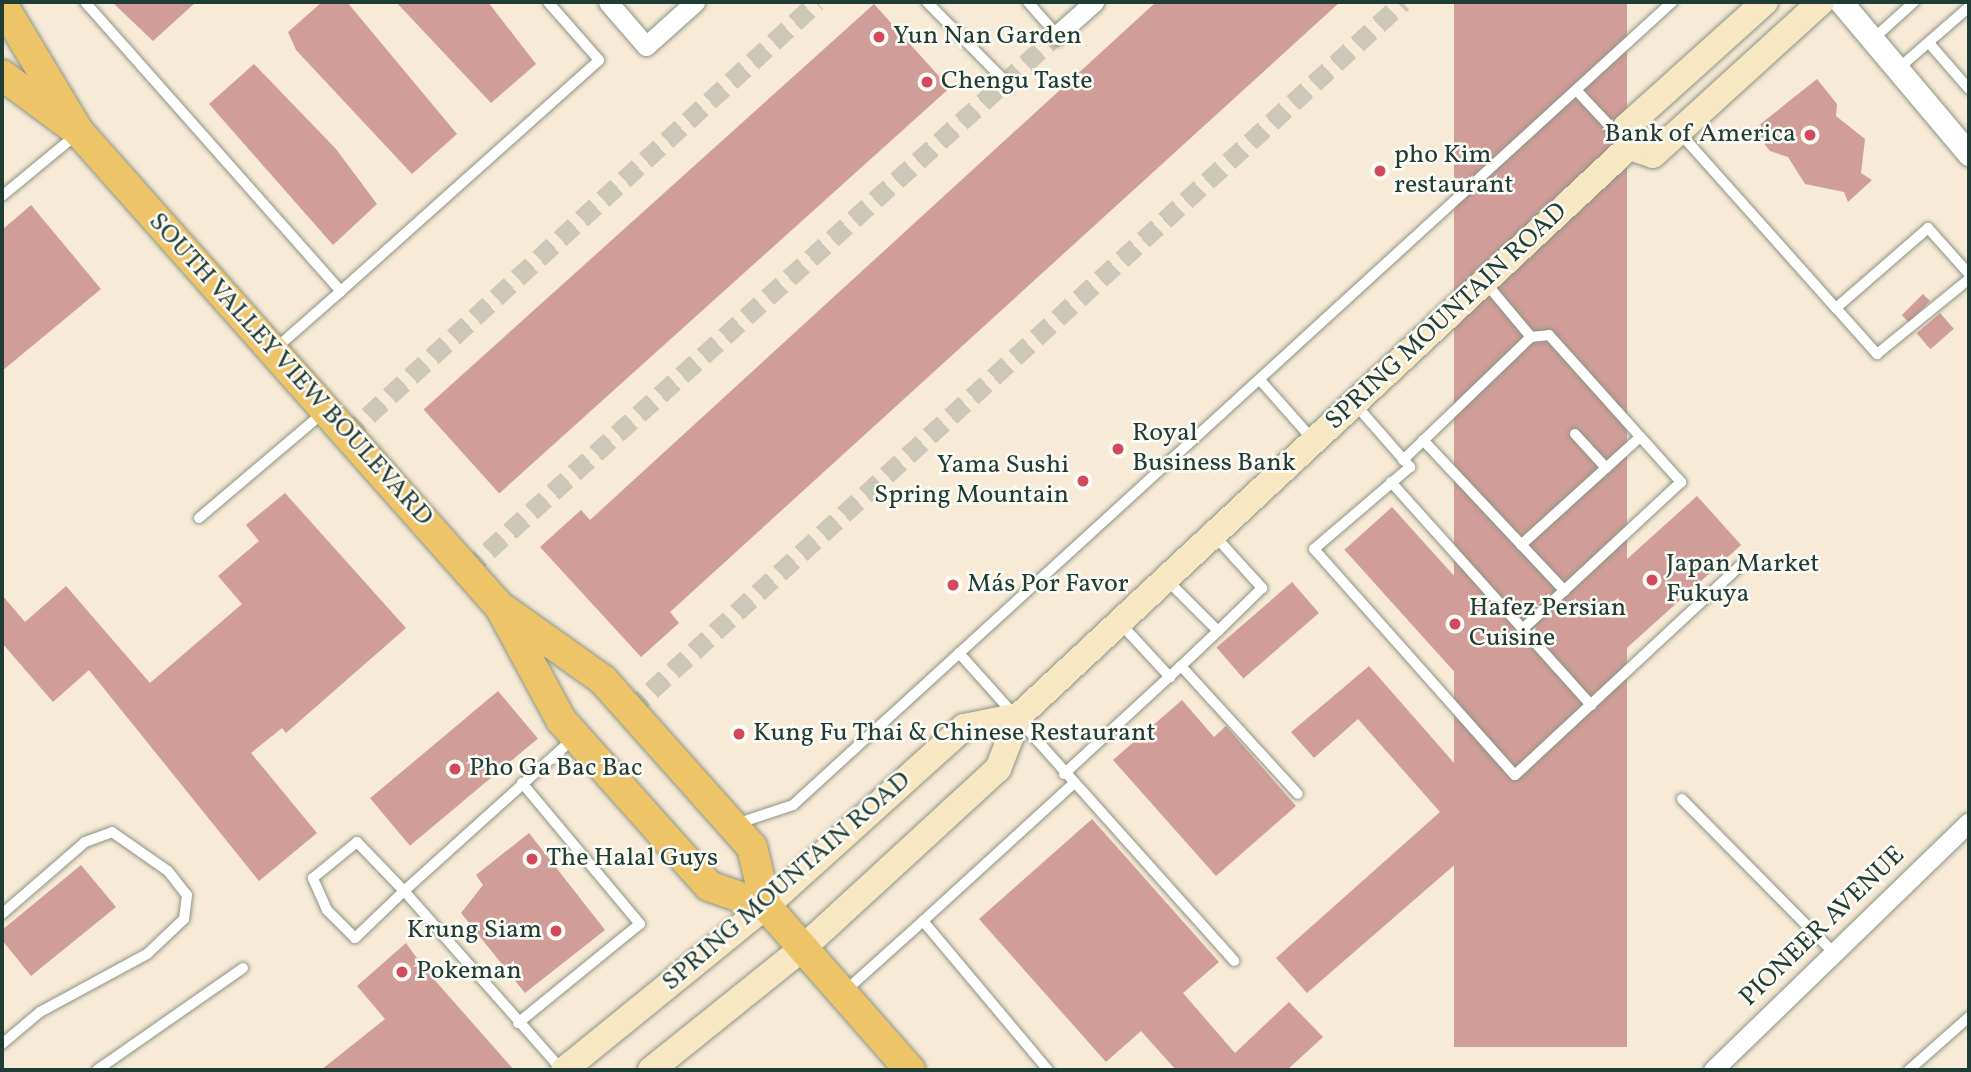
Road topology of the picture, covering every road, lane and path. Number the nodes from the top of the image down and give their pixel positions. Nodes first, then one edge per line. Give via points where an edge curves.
1 (85, 2) edge
2 (548, 2) edge
3 (608, 2) edge
4 (695, 2) edge
5 (927, 2) edge
6 (1028, 2) edge
7 (1094, 2) edge
8 (1672, 2) edge
9 (1765, 2) edge
10 (1821, 2) edge
11 (1841, 2) edge
12 (1914, 2) edge
13 (2, 4) edge
14 (1969, 7) edge
15 (1058, 35) joint
16 (1871, 41) junction
17 (1929, 43) junction
18 (1896, 70) junction
19 (2, 75) edge
20 (1006, 82) dead end
21 (1969, 89) edge
22 (1578, 92) junction
23 (79, 132) junction
24 (1679, 132) junction
25 (1629, 147) junction
26 (1969, 155) edge
27 (2, 196) edge
28 (1969, 277) edge
29 (1485, 282) junction
30 (341, 291) junction
31 (1836, 308) junction
32 (1531, 337) junction
33 (273, 351) junction
34 (1260, 380) junction
35 (1354, 403) junction
36 (326, 411) junction
37 (1575, 434) dead end
38 (1640, 437) junction
39 (1423, 440) junction
40 (1314, 441) junction
41 (1404, 460) junction
42 (1606, 468) junction
43 (1391, 482) junction
44 (199, 518) dead end
45 (1213, 534) junction
46 (1521, 545) junction
47 (1740, 566) dead end
48 (1166, 579) junction
49 (1565, 591) junction
50 (500, 607) junction
51 (1119, 622) junction
52 (1523, 629) junction
53 (1218, 631) junction
54 (959, 653) junction
55 (1181, 666) junction
56 (1170, 677) junction
57 (1591, 705) junction
58 (1019, 716) junction
59 (576, 736) junction
60 (1064, 774) junction
61 (522, 783) junction
62 (1073, 784) junction
63 (1298, 794) dead end
64 (1682, 799) dead end
65 (1969, 822) edge
66 (732, 825) junction
67 (404, 891) junction
68 (766, 906) junction
69 (2, 914) edge
70 (923, 921) junction
71 (803, 948) junction
72 (1834, 953) junction
73 (1234, 961) dead end
74 (243, 968) dead end
75 (843, 993) junction
76 (1969, 1017) edge
77 (518, 1023) junction
78 (2, 1044) edge
79 (97, 1070) edge
80 (563, 1070) edge
81 (651, 1070) edge
82 (910, 1070) edge
83 (1048, 1070) edge
84 (1713, 1070) edge
85 (1909, 1070) edge

1 - 30 lane
2 - 30 lane via 599,60
3 - 4 street via 646,46
5 - 20 lane
6 - 15 lane
7 - 15 street
8 - 22 lane
9 - 25 main road via 1626,127
10 - 24 main road
11 - 16 street
12 - 16 lane
13 - 23 main road, SOUTH VALLEY VIEW BOULEVARD
14 - 17 lane
16 - 18 street
17 - 18 lane
17 - 21 lane
18 - 26 street
19 - 23 main road, SOUTH VALLEY VIEW BOULEVARD
22 - 25 lane
22 - 34 lane
23 - 27 lane
23 - 33 main road, SOUTH VALLEY VIEW BOULEVARD
24 - 25 main road via 1653,155
24 - 31 lane
25 - 29 main road, SPRING MOUNTAIN ROAD
28 - 31 lane via 1877,354
28 - 31 lane via 1928,228
29 - 32 lane
29 - 35 main road, SPRING MOUNTAIN ROAD
30 - 33 lane
32 - 38 lane via 1549,335
32 - 39 lane
33 - 36 main road, SOUTH VALLEY VIEW BOULEVARD
34 - 40 lane
34 - 54 lane
35 - 40 main road, SPRING MOUNTAIN ROAD
35 - 41 lane
36 - 44 lane
36 - 50 main road, SOUTH VALLEY VIEW BOULEVARD
37 - 42 lane
38 - 42 lane
38 - 49 lane via 1681,482
39 - 41 lane
39 - 46 lane
40 - 45 main road, SPRING MOUNTAIN ROAD
41 - 43 lane via 1409,467
42 - 46 lane
43 - 52 lane
43 - 57 lane via 1314,549 1515,775
45 - 48 main road, SPRING MOUNTAIN ROAD
45 - 53 lane via 1262,588
46 - 49 lane
47 - 57 lane
48 - 51 main road, SPRING MOUNTAIN ROAD
48 - 53 lane
49 - 52 lane
50 - 59 main road, SOUTH VALLEY VIEW BOULEVARD
50 - 66 main road, SOUTH VALLEY VIEW BOULEVARD via 603,680
51 - 56 lane
51 - 58 main road, SPRING MOUNTAIN ROAD
52 - 57 lane
53 - 55 lane
54 - 58 lane
54 - 66 lane via 793,805
55 - 56 lane
55 - 63 lane
56 - 60 lane
58 - 60 lane
58 - 68 main road, SPRING MOUNTAIN ROAD via 964,727
58 - 71 main road, SPRING MOUNTAIN ROAD via 998,769
59 - 61 lane
59 - 68 main road, SOUTH VALLEY VIEW BOULEVARD via 709,886
60 - 62 lane
61 - 67 lane
61 - 77 lane via 640,924
62 - 70 lane
62 - 73 lane
64 - 72 lane
65 - 72 street, PIONEER AVENUE
66 - 68 main road, SOUTH VALLEY VIEW BOULEVARD via 752,847
67 - 67 lane via 357,842 313,878 327,910 355,938
67 - 77 lane
68 - 71 main road, SOUTH VALLEY VIEW BOULEVARD
68 - 80 main road, SPRING MOUNTAIN ROAD
69 - 78 lane via 85,842 112,832 168,871 187,895 184,919 147,954 40,1012
70 - 75 lane
70 - 83 lane
71 - 75 main road, SOUTH VALLEY VIEW BOULEVARD
71 - 81 main road, SPRING MOUNTAIN ROAD
72 - 84 street, PIONEER AVENUE
74 - 79 lane
75 - 82 main road, SOUTH VALLEY VIEW BOULEVARD
76 - 85 lane
77 - 80 lane

